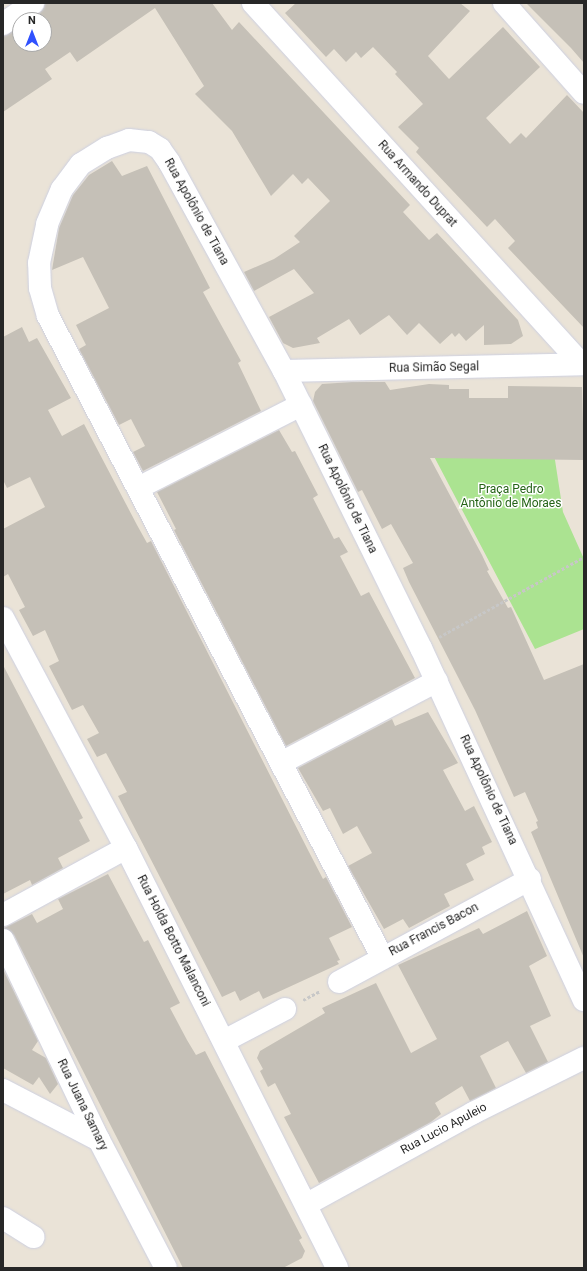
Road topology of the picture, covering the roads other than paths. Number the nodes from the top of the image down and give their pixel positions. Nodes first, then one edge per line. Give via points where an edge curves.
1 (33, 3) edge
2 (253, 3) edge
3 (511, 5) edge
4 (3, 24) edge
5 (584, 92) edge
6 (583, 364) edge
7 (284, 371) junction
8 (301, 405) junction
9 (138, 488) junction
10 (3, 618) edge
11 (437, 681) junction
12 (280, 762) junction
13 (126, 848) junction
14 (530, 879) junction
15 (3, 915) edge
16 (3, 940) edge
17 (382, 957) junction
18 (339, 982) road end
19 (584, 1000) edge
20 (285, 1009) road end
21 (224, 1041) junction
22 (584, 1058) edge
23 (3, 1090) edge
24 (98, 1140) junction
25 (307, 1204) junction
26 (3, 1218) edge
27 (33, 1237) dead end
28 (166, 1268) edge
29 (337, 1268) edge

1 - 4 street
2 - 6 street, Rua Armando Duprat
3 - 5 street
6 - 7 street, Rua Simão Segal
7 - 8 street, Rua Apolônio de Tiana
7 - 9 street, Rua Apolônio de Tiana via 160,149 149,142 129,140 107,148 81,164 62,189 47,224 39,263 40,288 48,316
8 - 9 street
8 - 11 street, Rua Apolônio de Tiana
9 - 12 street, Rua Apolônio de Tiana
10 - 13 street, Rua Holda Botto Malanconi
11 - 12 street
11 - 14 street, Rua Apolônio de Tiana
12 - 17 street, Rua Apolônio de Tiana
13 - 15 street
13 - 21 street, Rua Holda Botto Malanconi
14 - 17 street, Rua Francis Bacon
14 - 19 street, Rua Apolônio de Tiana
16 - 24 street, Rua Juana Samary
17 - 18 street, Rua Francis Bacon
20 - 21 street
21 - 25 street, Rua Holda Botto Malanconi
22 - 25 street, Rua Lucio Apuleio via 473,1113
23 - 24 street
24 - 28 street, Rua Juana Samary
25 - 29 street, Rua Holda Botto Malanconi
26 - 27 street

